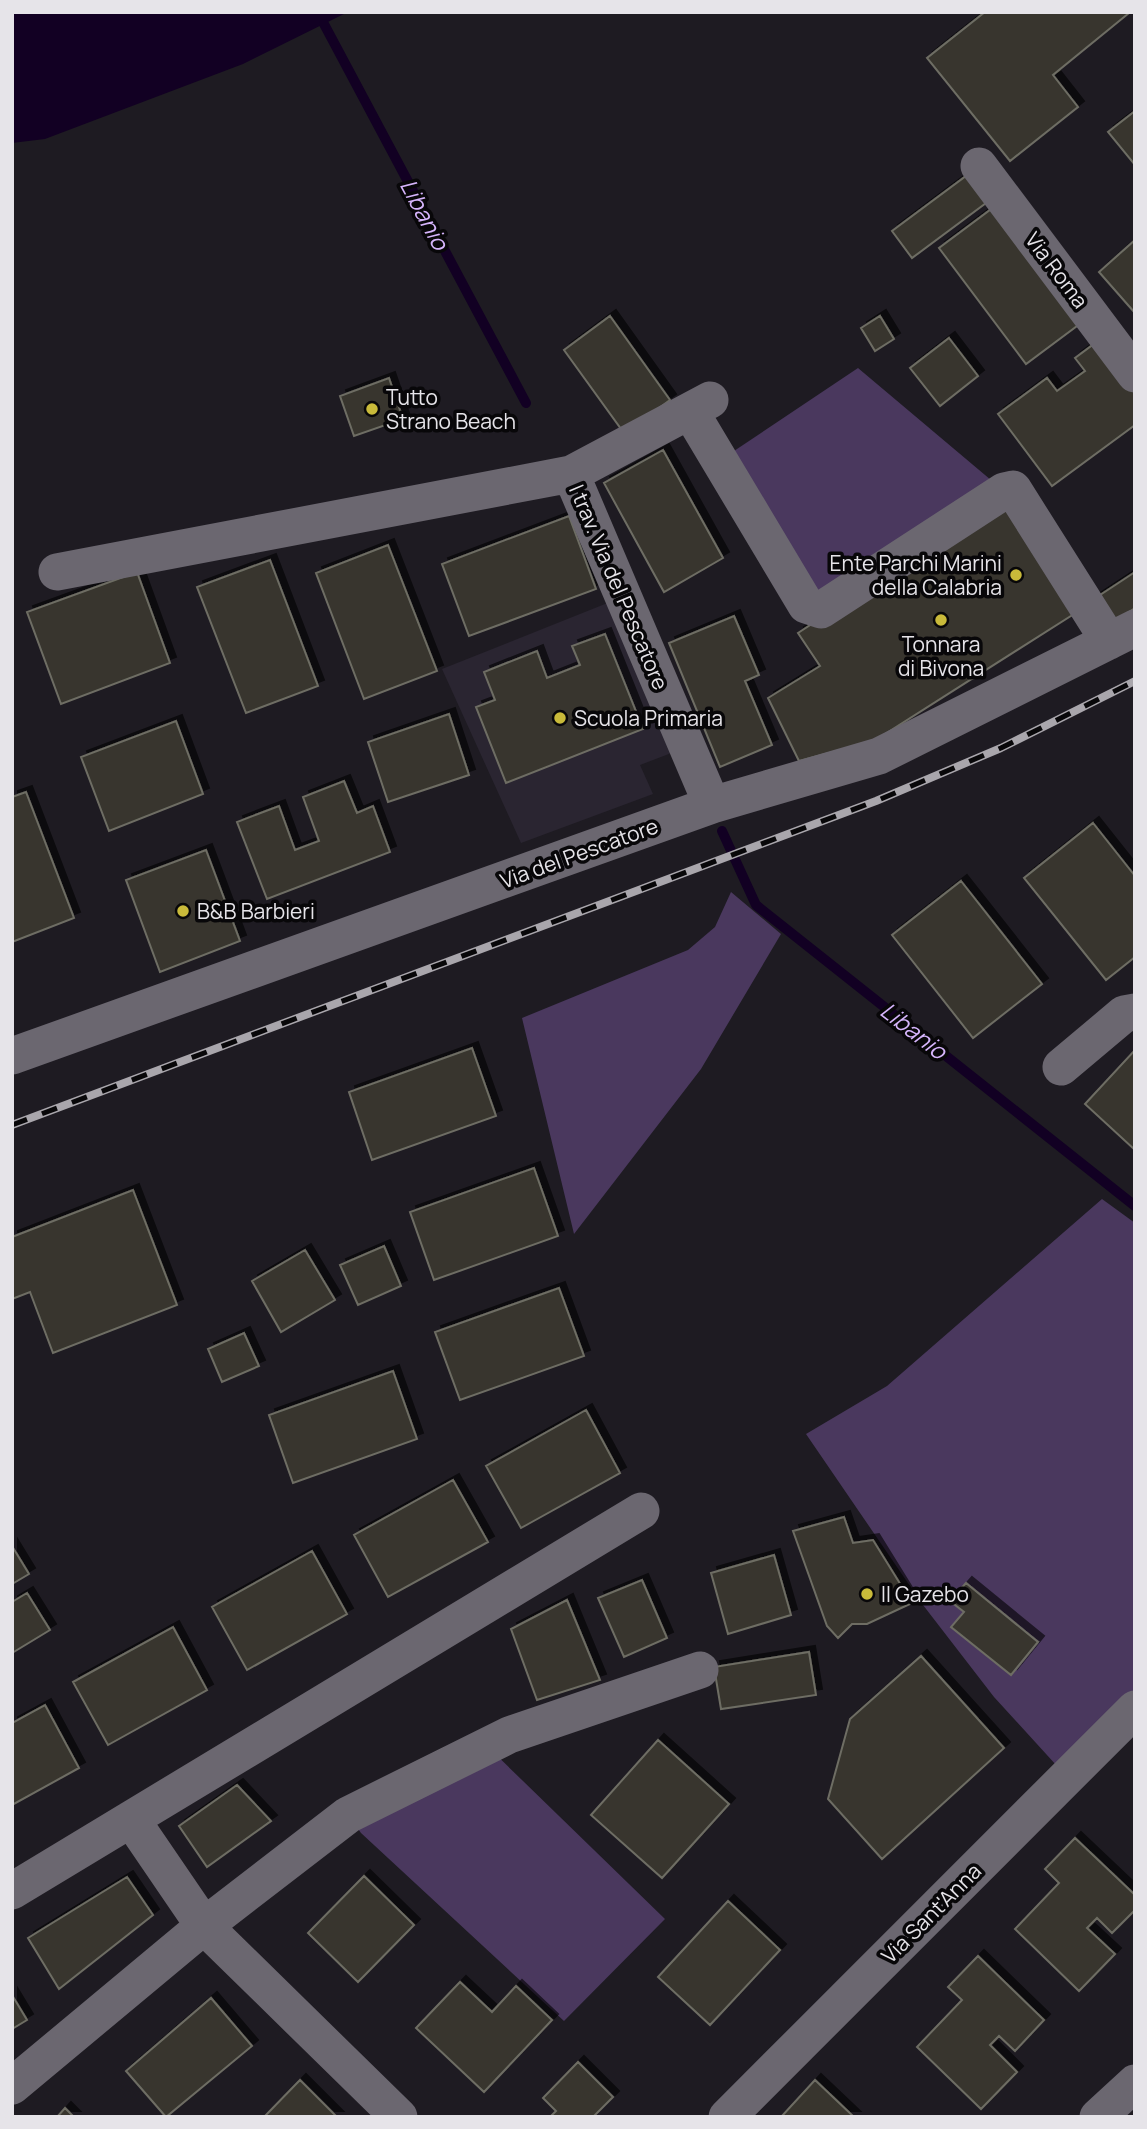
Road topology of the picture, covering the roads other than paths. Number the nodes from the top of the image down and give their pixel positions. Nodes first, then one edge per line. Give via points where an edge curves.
1 (979, 166) dead end
2 (1130, 358) edge
3 (571, 474) junction
4 (57, 572) dead end
5 (1122, 635) edge
6 (712, 805) junction
7 (1135, 1012) edge
8 (12, 1056) edge
9 (1061, 1067) dead end
10 (641, 1511) dead end
11 (700, 1670) dead end
12 (1135, 1709) edge
13 (131, 1819) junction
14 (12, 1891) edge
15 (204, 1926) junction
16 (1135, 2083) edge
17 (12, 2086) edge
18 (399, 2117) edge
19 (727, 2117) edge
20 (1098, 2117) edge

1 - 2 street, Via Roma
3 - 4 street
3 - 5 street, I trav. Via del Pescatore via 700,406 806,605 821,610 1013,489
3 - 6 street, I trav. Via del Pescatore
5 - 6 street, Via del Pescatore via 879,756
6 - 8 street, Via del Pescatore
7 - 9 street via 1124,1014
10 - 13 street
11 - 15 street via 509,1735 348,1815
12 - 19 street, Via Sant'Anna
13 - 14 street
13 - 15 street
15 - 17 street
15 - 18 street
16 - 20 street

